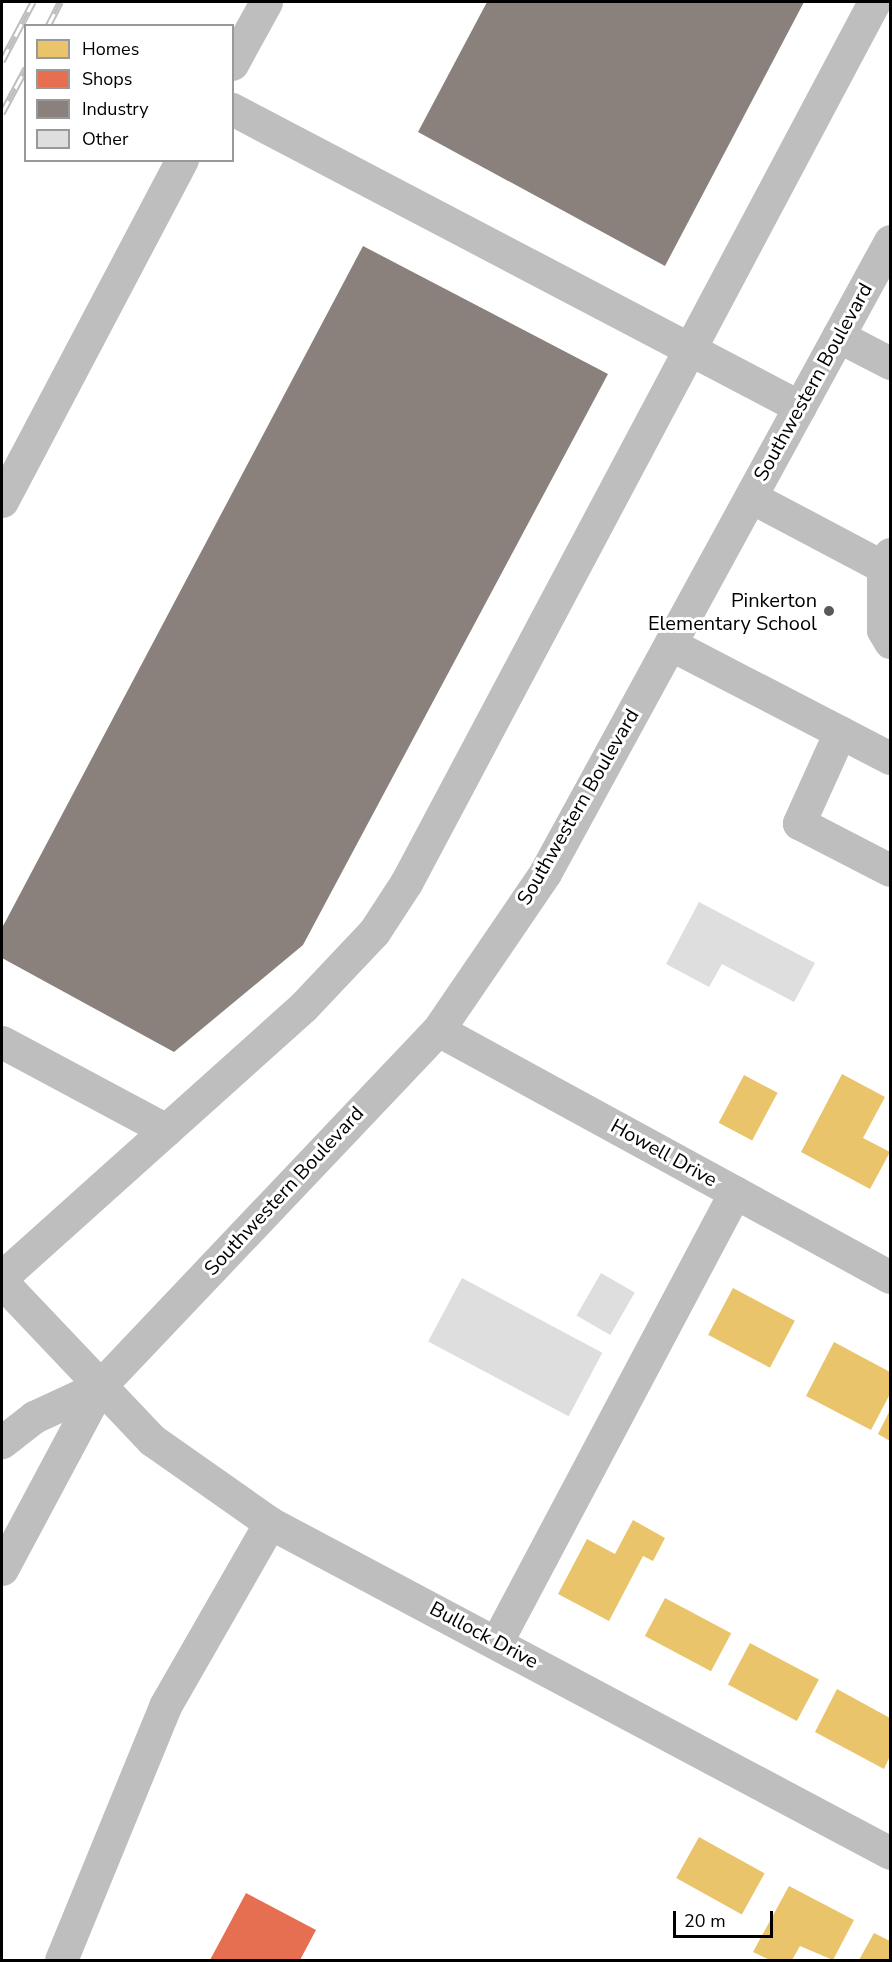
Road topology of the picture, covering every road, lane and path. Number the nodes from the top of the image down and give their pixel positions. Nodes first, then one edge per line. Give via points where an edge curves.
1 (266, 2) edge
2 (874, 2) edge
3 (234, 60) edge
4 (234, 110) edge
5 (181, 162) edge
6 (891, 241) edge
7 (838, 336) junction
8 (689, 349) junction
9 (891, 363) edge
10 (800, 407) junction
11 (751, 497) junction
12 (2, 501) edge
13 (887, 560) edge
14 (891, 642) edge
15 (670, 645) junction
16 (840, 732) junction
17 (891, 759) edge
18 (891, 870) edge
19 (438, 1030) junction
20 (2, 1042) edge
21 (166, 1130) junction
22 (735, 1192) junction
23 (891, 1277) edge
24 (2, 1280) edge
25 (99, 1387) junction
26 (2, 1442) edge
27 (270, 1523) junction
28 (2, 1569) edge
29 (497, 1641) junction
30 (891, 1853) edge
31 (61, 1960) edge

1 - 3 street
2 - 8 street
4 - 8 street
5 - 12 street
6 - 7 street, Southwestern Boulevard
7 - 9 street
7 - 10 street, Southwestern Boulevard
8 - 10 street
8 - 21 street via 406,883 374,932 303,1006
10 - 11 street, Southwestern Boulevard
11 - 13 street
11 - 15 street, Southwestern Boulevard
13 - 14 street via 882,630
15 - 16 street
15 - 19 street, Southwestern Boulevard via 545,873
16 - 17 street
16 - 18 street via 799,823
19 - 22 street, Howell Drive
19 - 25 street, Southwestern Boulevard
20 - 21 street
21 - 24 street
22 - 23 street, Howell Drive
22 - 29 street
24 - 25 street, Bullock Drive
25 - 26 street, Southwestern Boulevard via 34,1417
25 - 27 street, Bullock Drive via 152,1440
25 - 28 street, Southwestern Boulevard
27 - 29 street, Bullock Drive
27 - 31 street via 165,1706
29 - 30 street, Bullock Drive

